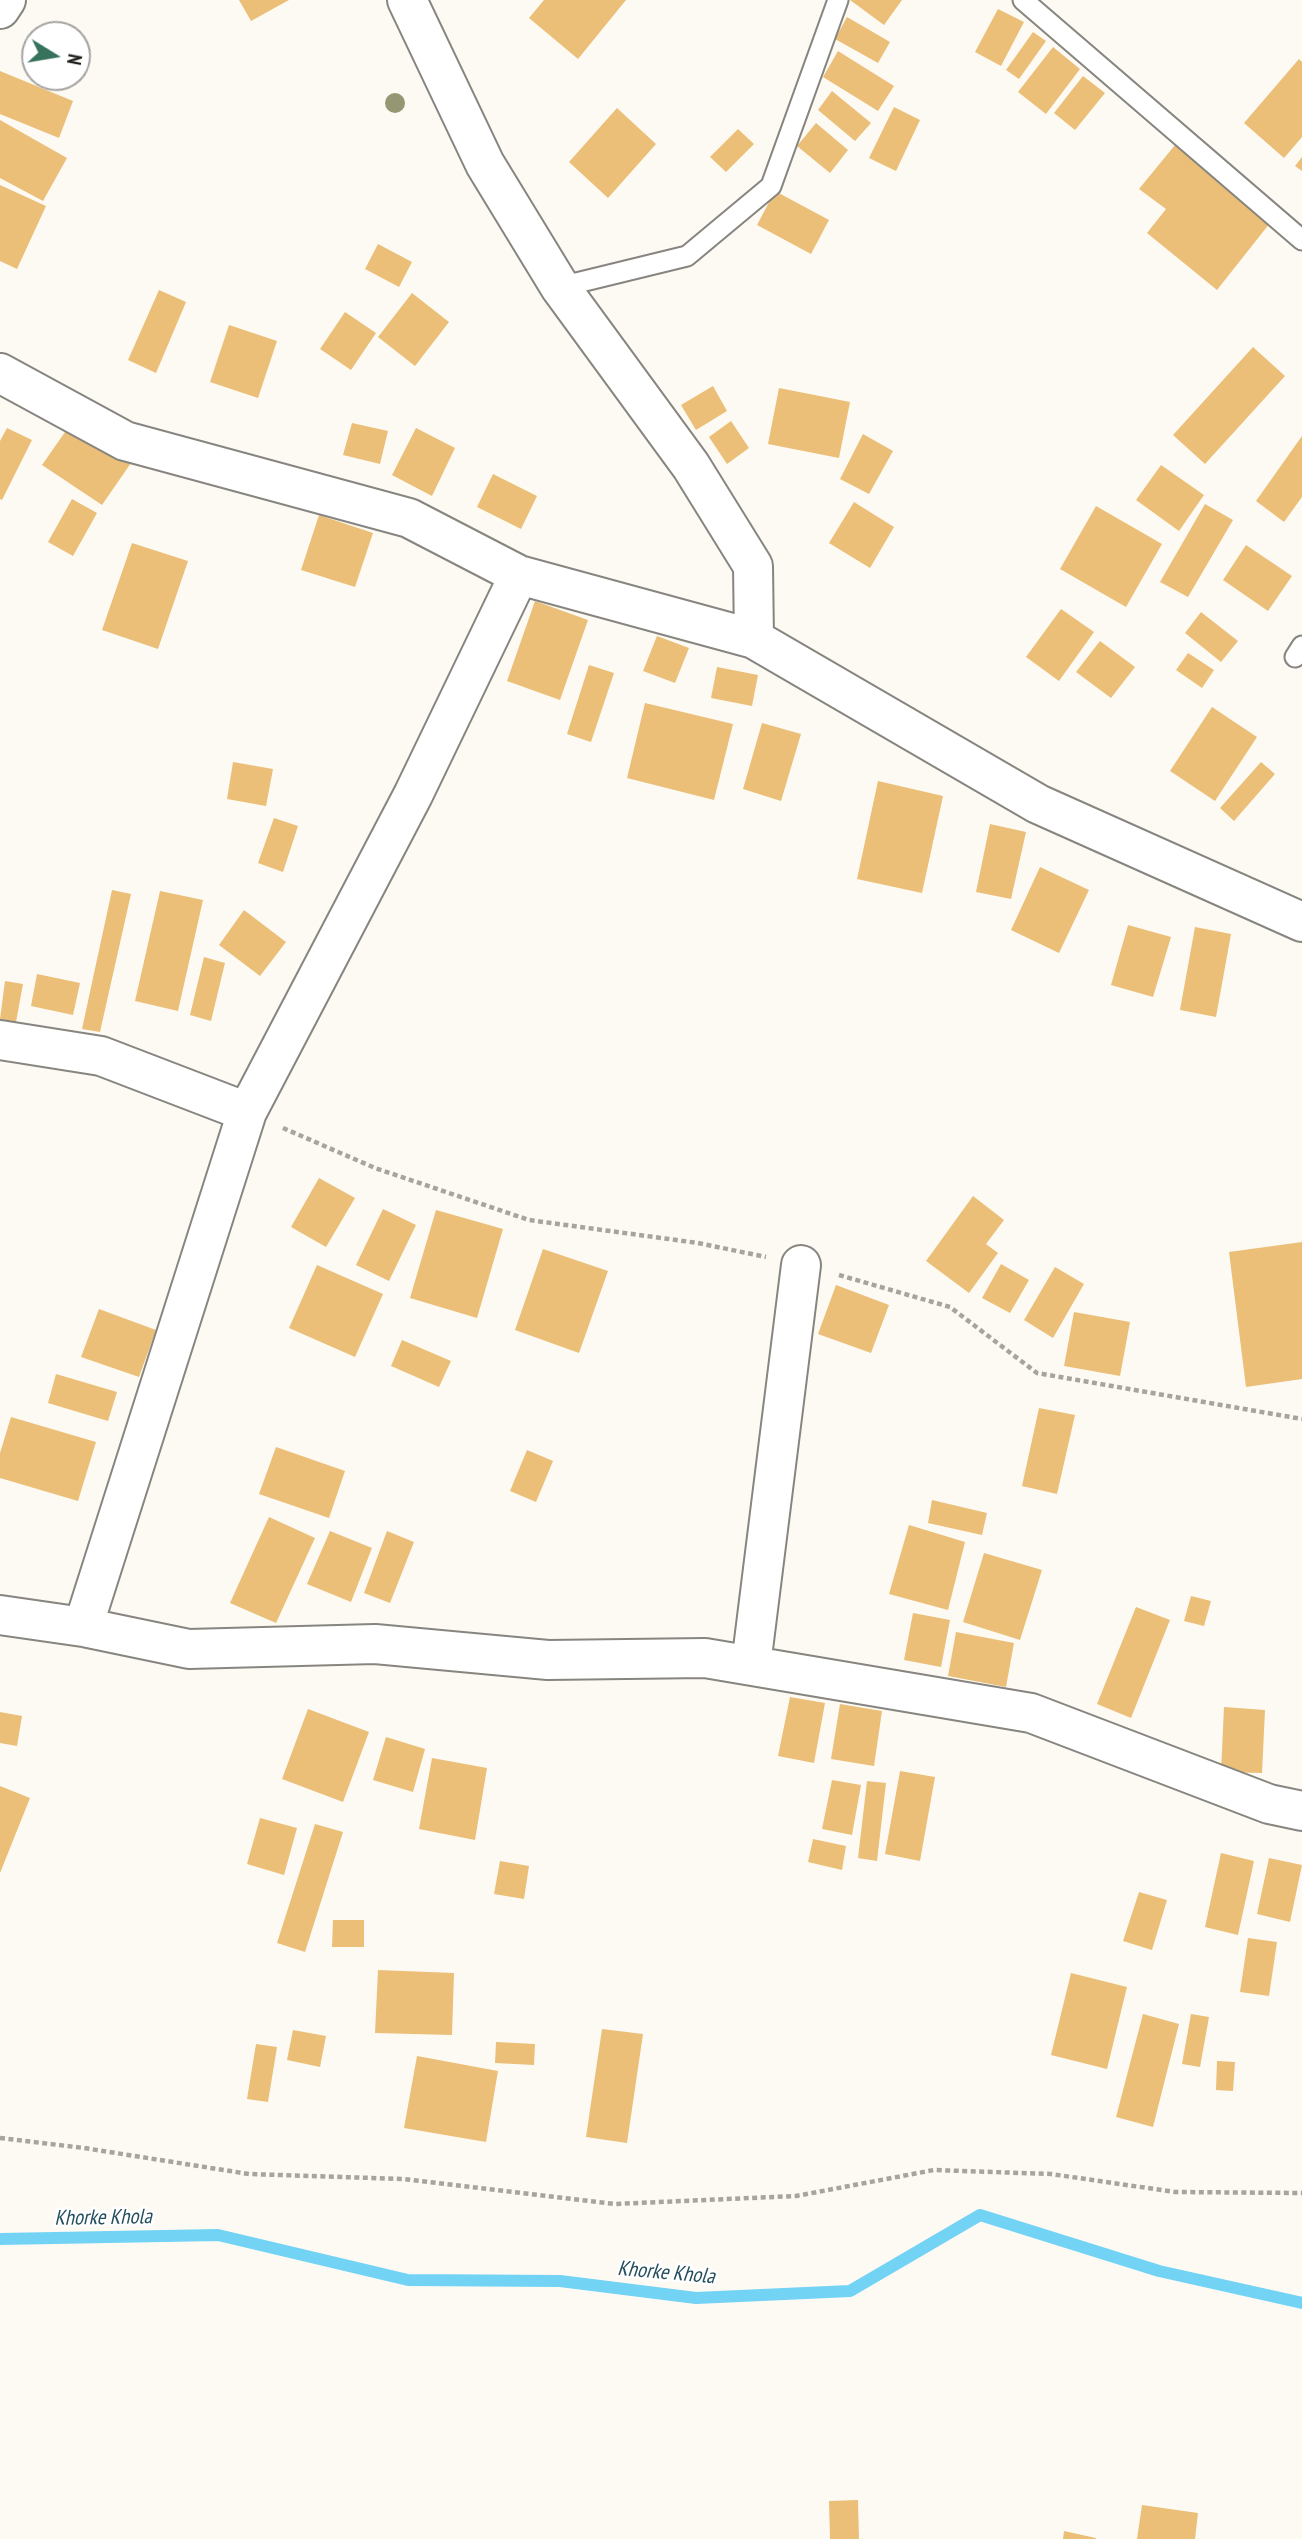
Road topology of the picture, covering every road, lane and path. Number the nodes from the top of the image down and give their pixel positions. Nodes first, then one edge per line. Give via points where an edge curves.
1 (6, 0) edge
2 (407, 0) edge
3 (838, 0) edge
4 (1023, 0) edge
5 (0, 9) edge
6 (1302, 240) edge
7 (560, 287) junction
8 (0, 373) edge
9 (519, 575) junction
10 (754, 639) junction
11 (1302, 922) edge
12 (0, 1040) edge
13 (247, 1112) junction
14 (801, 1265) dead end
15 (0, 1615) edge
16 (83, 1627) junction
17 (751, 1665) junction
18 (1302, 1811) edge
19 (0, 2138) edge
20 (1302, 2193) edge

1 - 5 street
2 - 7 street via 485,164
3 - 7 lane via 771,186 687,256
4 - 6 lane
7 - 10 street via 691,466 753,566
8 - 9 street via 125,440 409,518
9 - 10 street
9 - 13 street via 414,795
10 - 11 street via 1038,804
12 - 13 street via 101,1056
13 - 16 street
14 - 17 street
15 - 16 street
16 - 17 street via 189,1649 375,1644 548,1660 705,1658
17 - 18 street via 1031,1713 1269,1804
19 - 20 path via 249,2174 403,2179 615,2204 796,2196 934,2170 1051,2174 1175,2192

